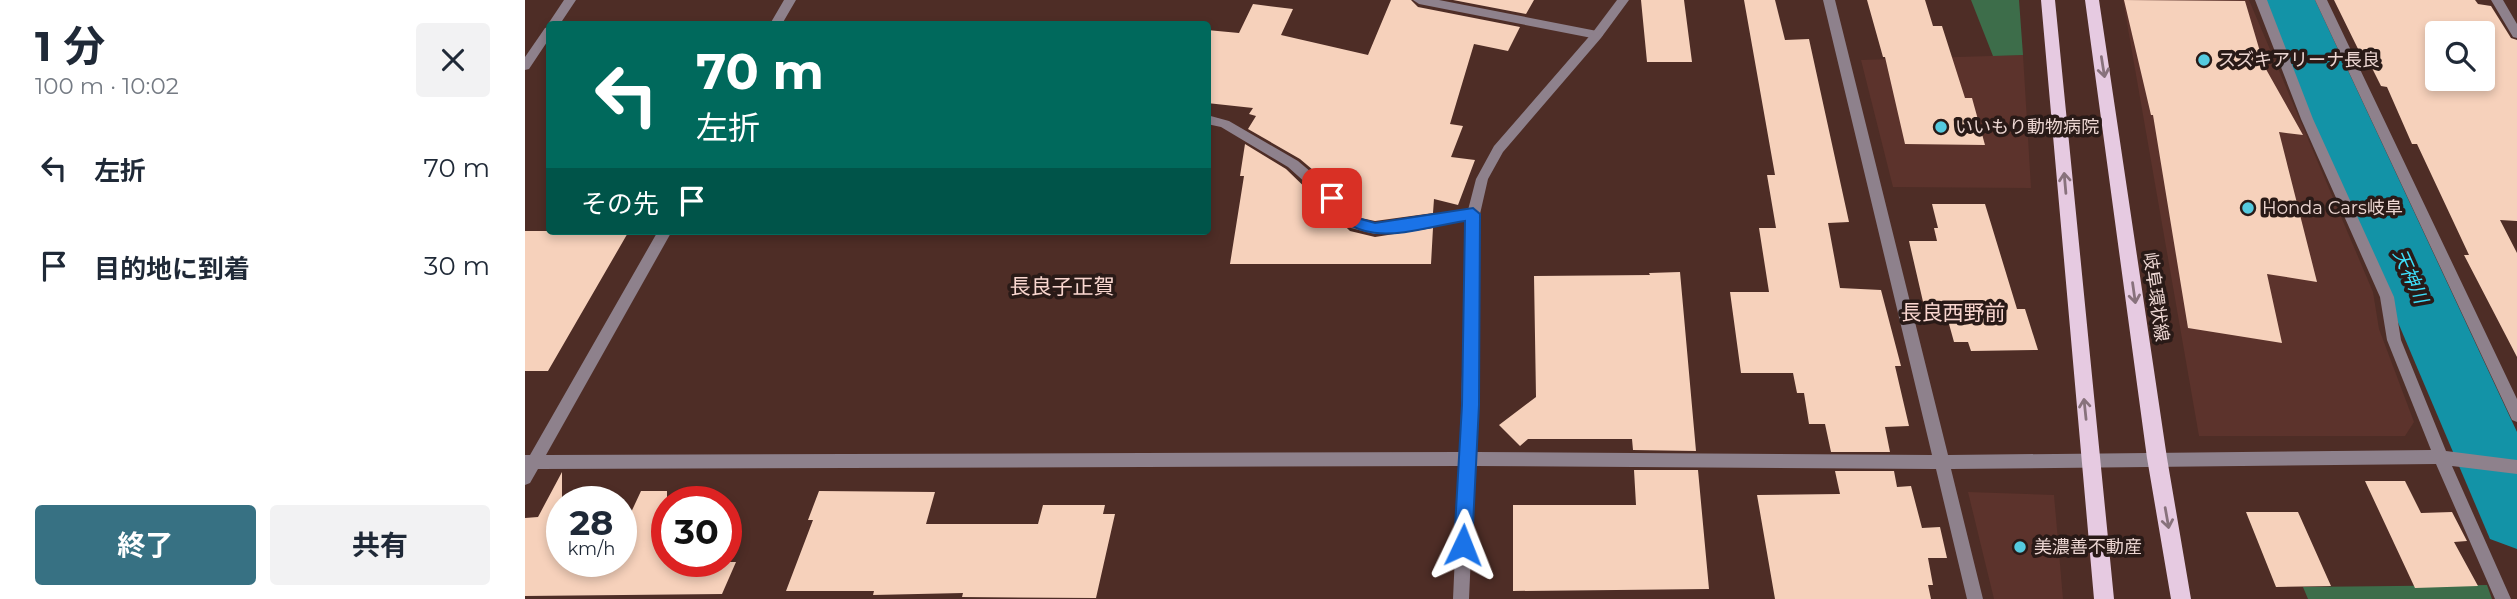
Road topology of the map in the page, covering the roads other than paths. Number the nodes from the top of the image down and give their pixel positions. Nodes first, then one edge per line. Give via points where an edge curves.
1 (570, 0) edge
2 (790, 0) edge
3 (1419, 0) edge
4 (1623, 0) edge
5 (1829, 0) edge
6 (2048, 0) edge
7 (2092, 0) edge
8 (2261, 0) edge
9 (2321, 0) edge
10 (2497, 0) edge
11 (556, 21) edge
12 (778, 21) edge
13 (2517, 34) edge
14 (546, 35) edge
15 (1597, 35) junction
16 (525, 66) edge
17 (1211, 121) edge
18 (1473, 214) junction
19 (662, 235) edge
20 (2517, 415) edge
21 (2443, 457) junction
22 (2157, 458) junction
23 (2090, 459) junction
24 (1468, 460) junction
25 (529, 462) edge
26 (1943, 462) junction
27 (2517, 467) edge
28 (525, 478) edge
29 (1461, 599) edge
30 (1975, 599) edge
31 (2104, 599) edge
32 (2181, 599) edge
33 (2503, 599) edge

1 - 11 street
2 - 12 street
3 - 15 street
4 - 15 street
5 - 26 street
23 -> 6 main road
7 -> 22 main road, 岐阜環状線
8 - 21 street via 2307,119 2387,297 2394,340
9 - 20 street
10 - 13 street
14 - 16 street
15 - 18 street via 1497,149 1482,179
17 - 18 street via 1225,124 1293,164 1356,224 1375,229
18 - 24 street
19 - 25 street
21 - 22 street
21 - 27 street
21 - 33 street
22 - 23 street
22 -> 32 main road, 岐阜環状線
23 - 26 street
23 - 31 main road
24 - 25 street
24 - 26 street
24 - 29 street
25 - 28 street
26 - 30 street

